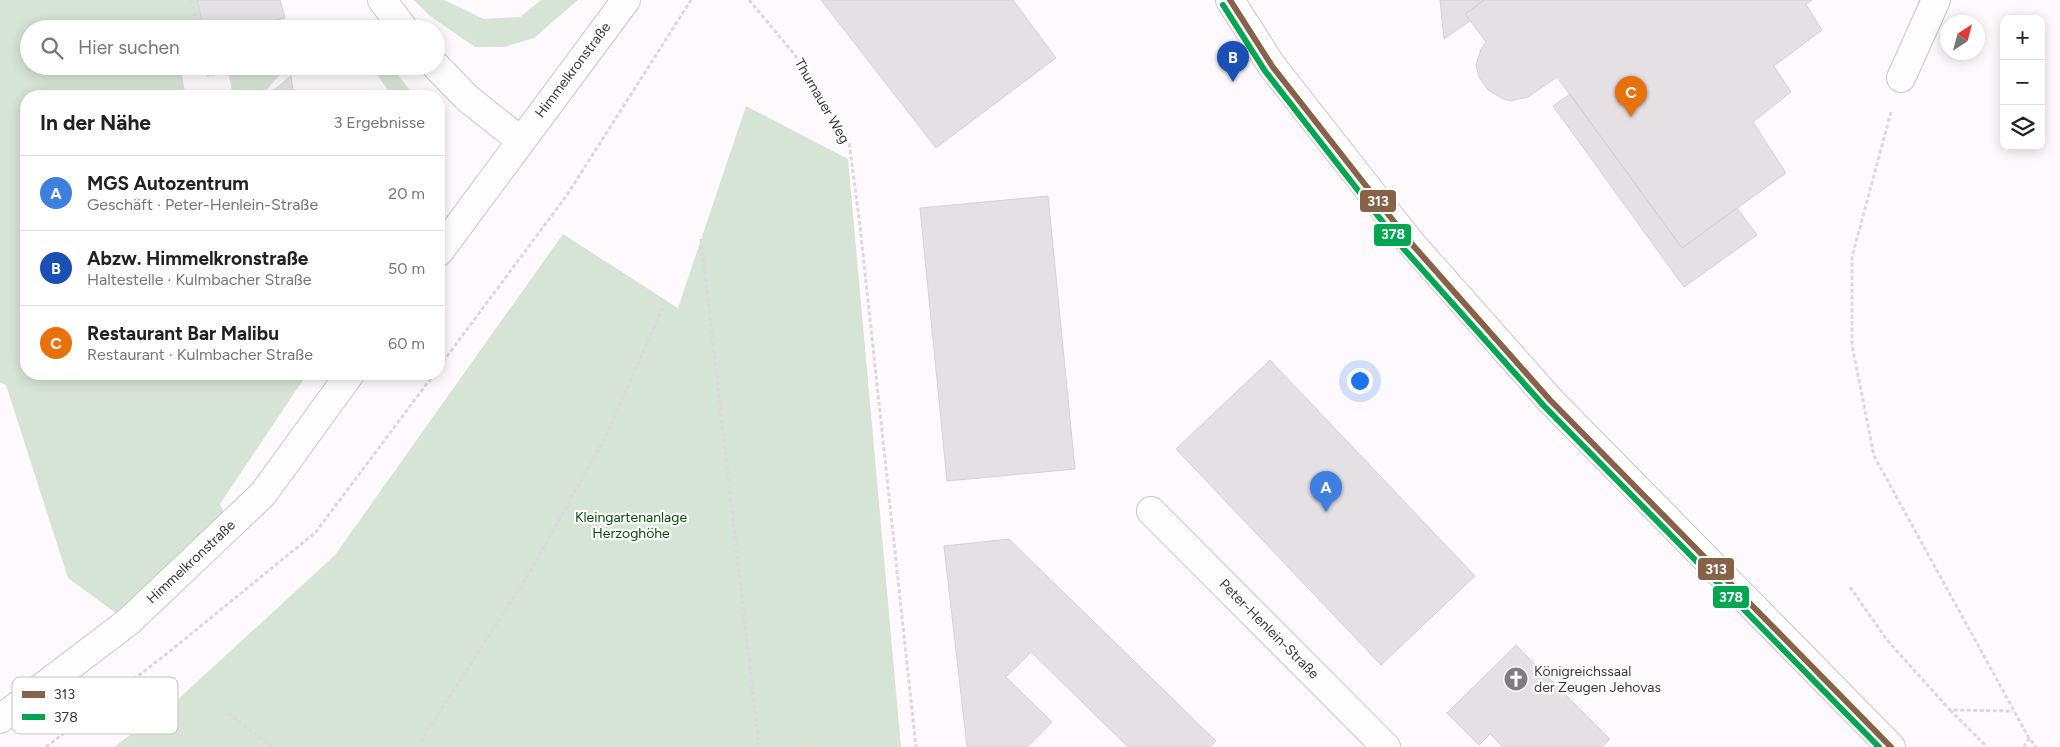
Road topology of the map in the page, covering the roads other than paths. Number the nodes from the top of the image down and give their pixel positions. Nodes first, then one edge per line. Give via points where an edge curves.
1 (382, 0) edge
2 (626, 0) edge
3 (1230, 0) edge
4 (1936, 0) edge
5 (397, 20) edge
6 (445, 75) edge
7 (1901, 78) road end
8 (520, 140) junction
9 (445, 244) edge
10 (346, 380) edge
11 (1151, 511) dead end
12 (55, 677) edge
13 (12, 710) edge
14 (1859, 715) junction
15 (0, 719) edge
16 (1386, 747) edge
17 (1872, 747) edge
18 (1891, 747) edge

1 - 5 street
2 - 8 street, Himmelkronstraße
3 - 14 street via 1272,66 1410,242 1550,400
4 - 7 street
6 - 8 street via 467,98
8 - 9 street, Himmelkronstraße
10 - 12 street, Himmelkronstraße via 263,494 128,622
11 - 16 street, Peter-Henlein-Straße
13 - 15 street, Himmelkronstraße
14 - 17 street
14 - 18 street

